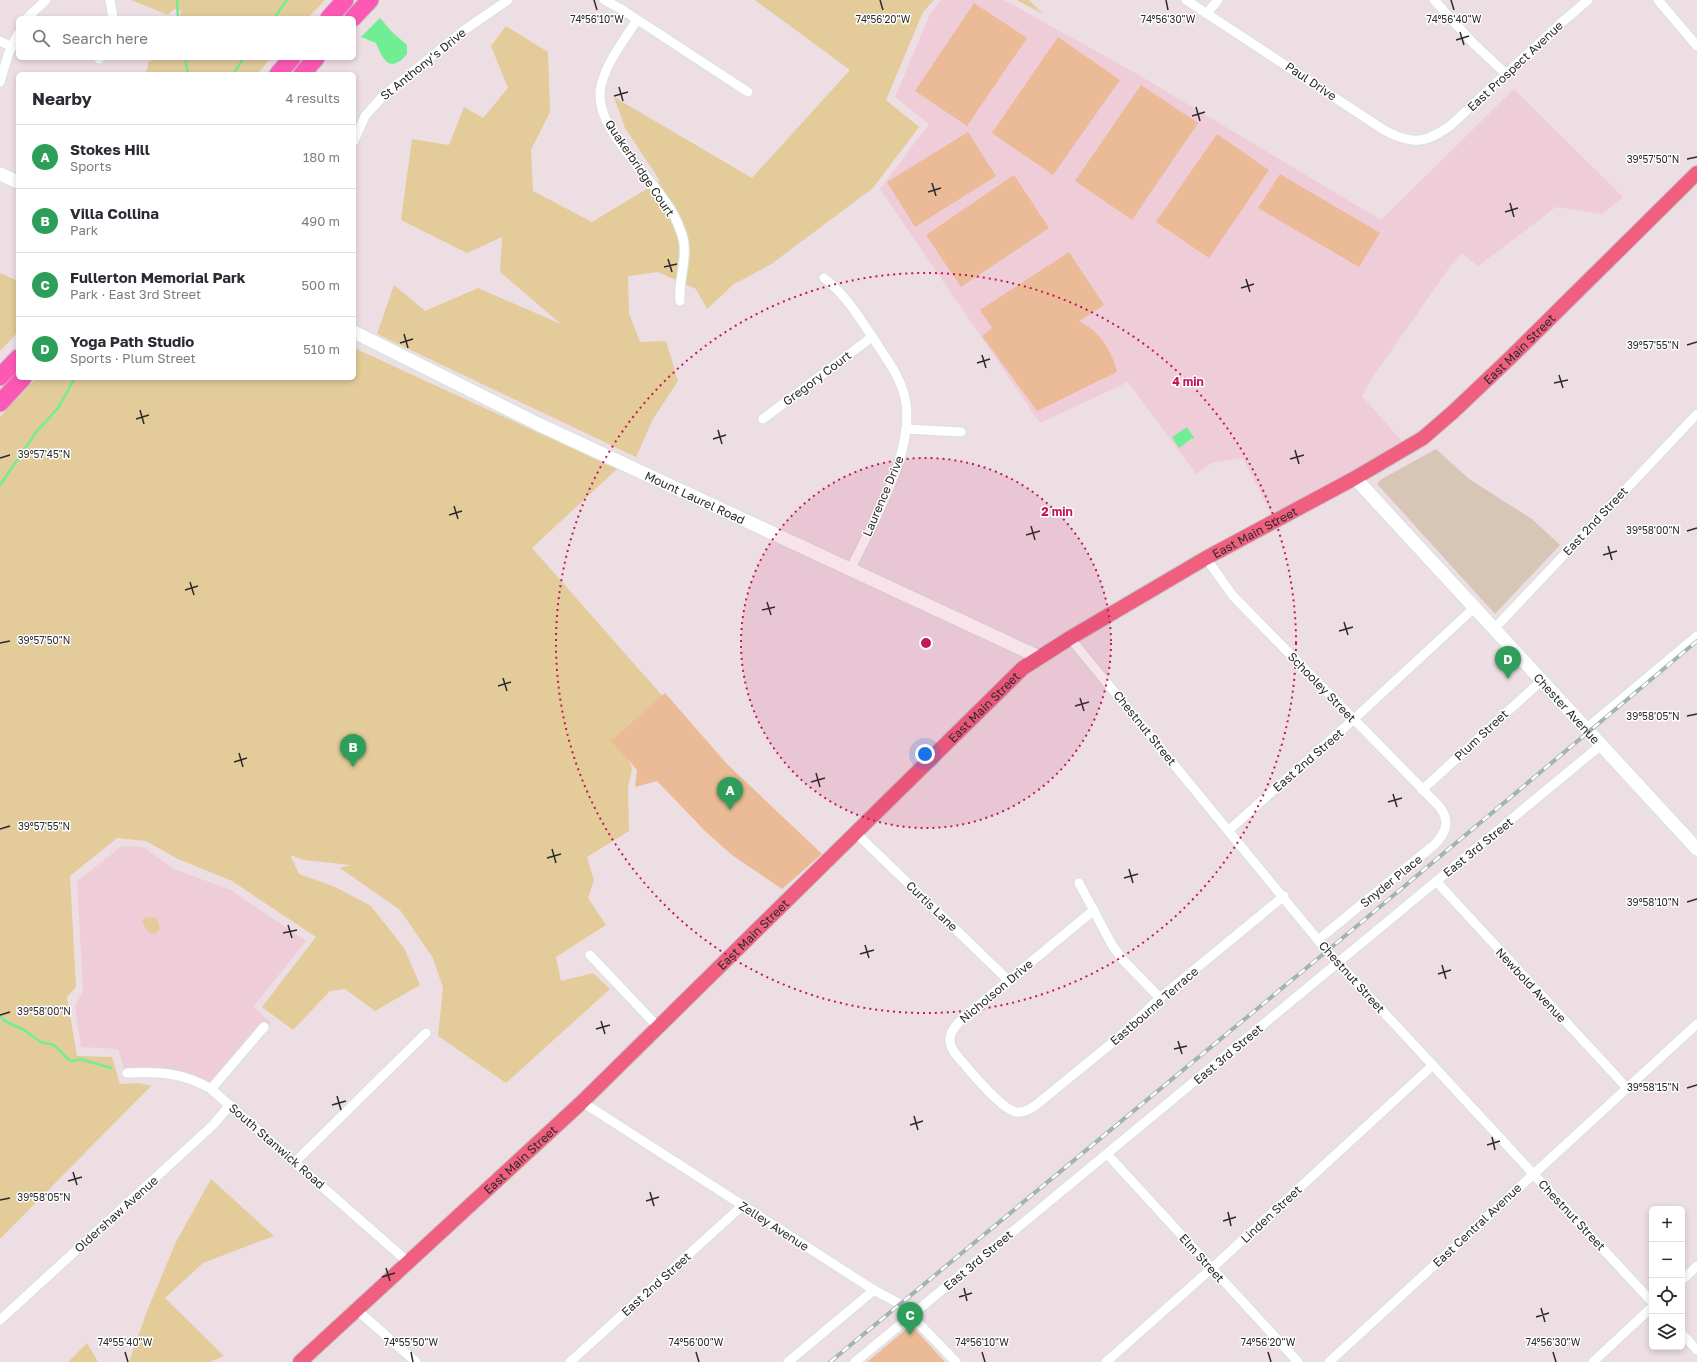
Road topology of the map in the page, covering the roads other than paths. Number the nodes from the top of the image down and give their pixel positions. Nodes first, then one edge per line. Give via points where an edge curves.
1 (46, 0) edge
2 (110, 0) edge
3 (345, 0) edge
4 (370, 0) edge
5 (508, 0) edge
6 (604, 0) edge
7 (1186, 0) edge
8 (1218, 0) edge
9 (1434, 0) edge
10 (1588, 0) edge
11 (1658, 0) edge
12 (1207, 13) junction
13 (29, 16) edge
14 (113, 16) edge
15 (331, 16) edge
16 (355, 16) edge
17 (637, 20) junction
18 (16, 38) edge
19 (0, 41) edge
20 (1697, 46) edge
21 (12, 47) junction
22 (290, 60) edge
23 (314, 60) edge
24 (280, 72) edge
25 (304, 72) edge
26 (1505, 74) junction
27 (0, 82) edge
28 (748, 92) dead end
29 (1441, 132) joint
30 (356, 136) edge
31 (1697, 173) edge
32 (0, 174) edge
33 (16, 181) edge
34 (824, 278) dead end
35 (680, 301) dead end
36 (356, 333) edge
37 (872, 336) junction
38 (16, 360) edge
39 (0, 377) edge
40 (21, 380) edge
41 (0, 403) edge
42 (1697, 414) edge
43 (763, 419) dead end
44 (906, 429) junction
45 (961, 432) dead end
46 (1355, 478) junction
47 (1206, 558) junction
48 (850, 570) junction
49 (1474, 608) junction
50 (1494, 629) junction
51 (1697, 636) edge
52 (1070, 638) junction
53 (1039, 657) junction
54 (1541, 680) junction
55 (1354, 719) junction
56 (1586, 729) junction
57 (1601, 745) junction
58 (1422, 790) junction
59 (1443, 811) joint
60 (1228, 830) junction
61 (856, 833) junction
62 (1697, 850) edge
63 (1436, 881) junction
64 (1079, 883) dead end
65 (1284, 896) junction
66 (1094, 910) junction
67 (1318, 940) junction
68 (590, 955) dead end
69 (1338, 962) junction
70 (1008, 980) junction
71 (1160, 998) junction
72 (1697, 1024) edge
73 (264, 1027) dead end
74 (658, 1027) junction
75 (426, 1033) dead end
76 (1433, 1065) junction
77 (127, 1073) dead end
78 (1627, 1088) junction
79 (211, 1089) junction
80 (582, 1102) junction
81 (230, 1105) junction
82 (1022, 1112) joint
83 (1107, 1154) junction
84 (295, 1162) junction
85 (1533, 1174) junction
86 (742, 1206) junction
87 (408, 1262) junction
88 (1697, 1266) edge
89 (1211, 1269) junction
90 (1684, 1278) edge
91 (874, 1290) junction
92 (1649, 1299) edge
93 (357, 1310) junction
94 (1649, 1310) edge
95 (912, 1315) junction
96 (0, 1320) edge
97 (1685, 1337) edge
98 (1697, 1350) edge
99 (300, 1362) edge
100 (416, 1362) edge
101 (570, 1362) edge
102 (788, 1362) edge
103 (854, 1362) edge
104 (956, 1362) edge
105 (1106, 1362) edge
106 (1298, 1362) edge
107 (1329, 1362) edge
108 (1593, 1362) edge

1 - 13 street
2 - 14 street
3 - 15 highway
4 - 16 highway
5 - 30 street, St Anthony's Drive via 463,31 383,96 365,116
6 - 17 street
7 - 12 street, Paul Drive
8 - 12 street
9 - 26 street
10 - 26 street, East Prospect Avenue
11 - 20 street
12 - 29 street, Paul Drive via 1398,138 1418,140
17 - 28 street
17 - 35 street, Quakerbridge Court via 603,79 600,104 621,143 664,199 682,233 684,254
18 - 21 street
19 - 21 street
21 - 27 street
22 - 24 highway
23 - 25 highway
26 - 29 street, East Prospect Avenue
31 - 46 main road, East Main Street via 1441,423 1414,444
32 - 33 main road
34 - 37 street, Laurence Drive via 840,292
36 - 48 main road, Mount Laurel Road via 540,425
37 - 43 street, Gregory Court
37 - 44 street, Laurence Drive via 904,391
38 - 39 highway
40 - 41 highway
42 - 50 street, East 2nd Street
44 - 45 street
44 - 48 street, Laurence Drive via 897,467
46 - 47 main road, East Main Street
46 - 49 main road, Chester Avenue
47 - 52 main road, East Main Street
47 - 55 street, Schooley Street via 1233,596
48 - 53 main road, Mount Laurel Road
49 - 50 main road, Chester Avenue
49 - 55 street, East 2nd Street
50 - 54 main road, Chester Avenue
51 - 56 street
52 - 53 main road, East Main Street
52 - 60 street, Chestnut Street
53 - 61 main road, East Main Street via 1012,678
54 - 56 main road, Chester Avenue
54 - 58 street, Plum Street
55 - 58 street, Schooley Street
55 - 60 street, East 2nd Street
56 - 57 main road, Chester Avenue
57 - 62 main road, Chester Avenue
57 - 63 street, East 3rd Street
58 - 59 street, Schooley Street
59 - 67 street, Snyder Place via 1447,824 1441,838
60 - 65 street, Chestnut Street
61 - 70 street, Curtis Lane
61 - 74 main road, East Main Street
63 - 69 street, East 3rd Street
63 - 78 street, Newbold Avenue
64 - 66 street
65 - 67 street, Chestnut Street
65 - 71 street, Eastbourne Terrace
66 - 70 street, Nicholson Drive
66 - 71 street via 1123,960
67 - 69 street, Chestnut Street
68 - 74 street
69 - 76 street, Chestnut Street
69 - 83 street, East 3rd Street
70 - 82 street, Nicholson Drive via 957,1023 950,1033 949,1043 954,1052 1001,1103 1011,1110
71 - 82 street, Eastbourne Terrace via 1118,1038 1036,1105
72 - 78 street, East Central Avenue
73 - 79 street
74 - 80 main road, East Main Street
75 - 84 street
76 - 85 street, Chestnut Street
76 - 89 street, Linden Street
77 - 79 street, South Stanwick Road via 175,1074
78 - 85 street, East Central Avenue
79 - 81 street, South Stanwick Road
80 - 86 street, Zelley Avenue
80 - 87 main road, East Main Street
81 - 84 street, South Stanwick Road
81 - 96 street, Oldershaw Avenue via 213,1125
83 - 89 street, Elm Street
83 - 95 street, East 3rd Street
84 - 87 street, South Stanwick Road
85 - 92 street, Chestnut Street
85 - 107 street, East Central Avenue
86 - 91 street, Zelley Avenue
86 - 101 street, East 2nd Street
87 - 93 main road, East Main Street
88 - 90 street
89 - 105 street, Linden Street
89 - 106 street, Elm Street
91 - 95 street, Zelley Avenue via 900,1304
91 - 102 street
93 - 99 main road, East Main Street
93 - 100 street
94 - 108 street
95 - 103 street, East 3rd Street
95 - 104 street, Zelley Avenue
97 - 98 street

